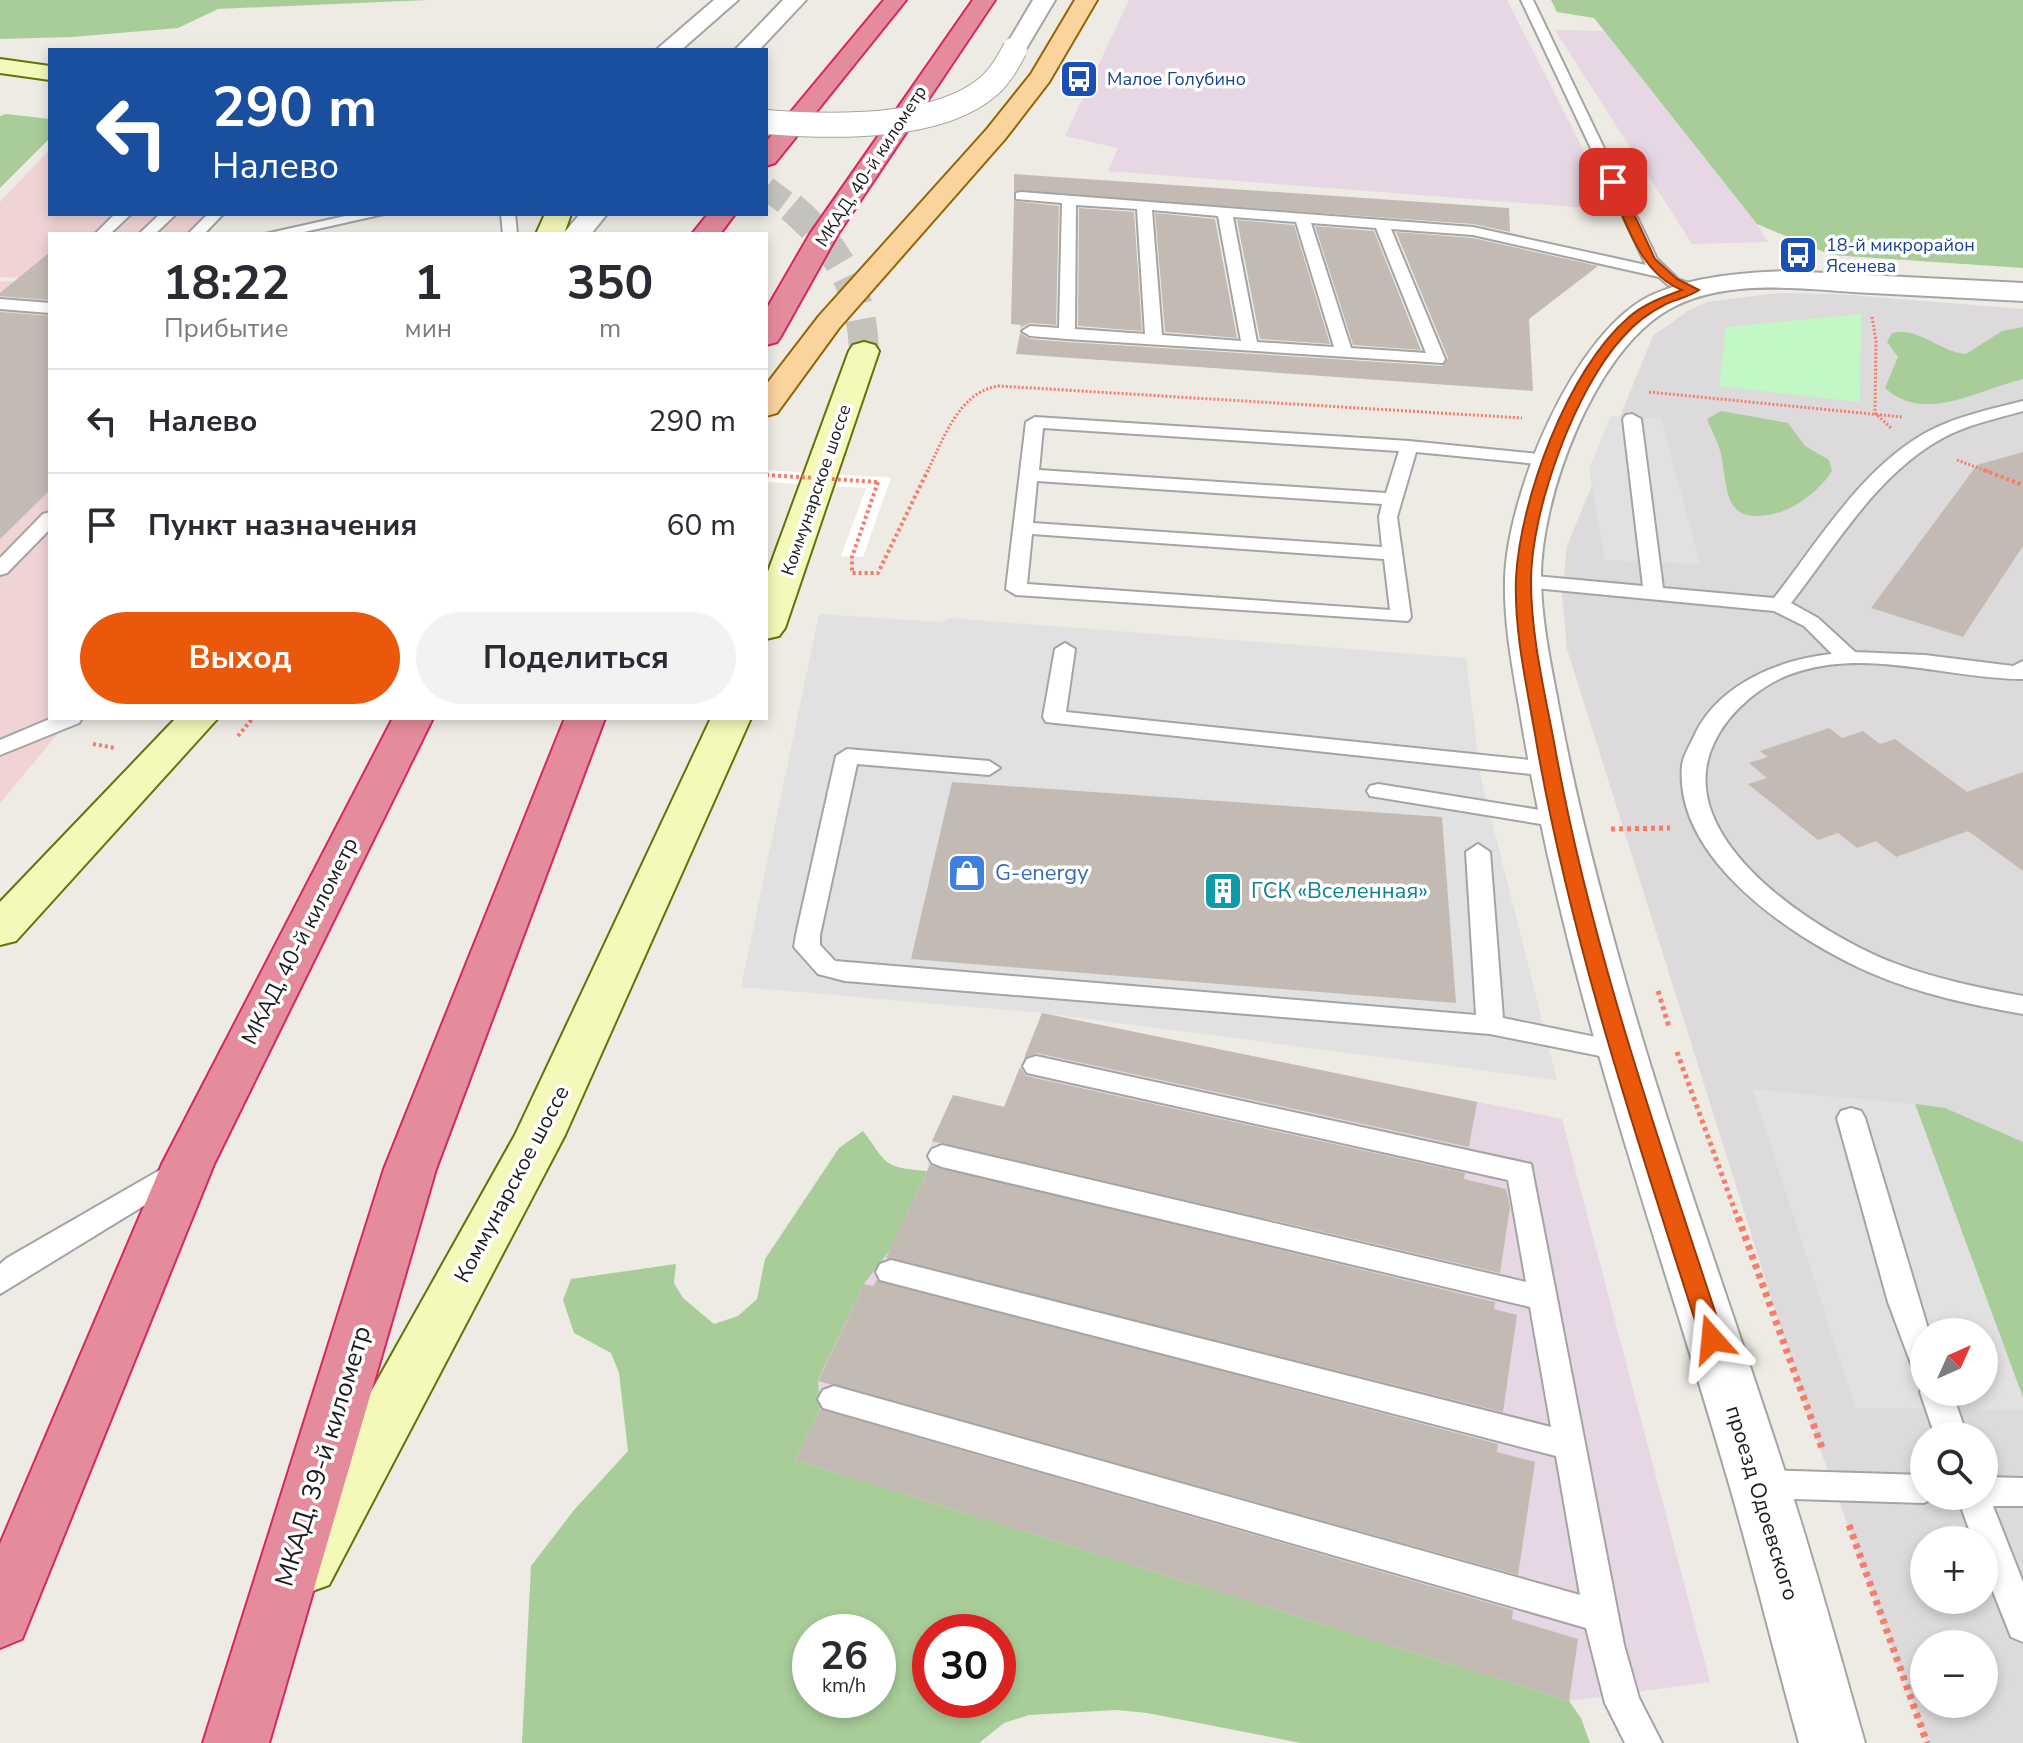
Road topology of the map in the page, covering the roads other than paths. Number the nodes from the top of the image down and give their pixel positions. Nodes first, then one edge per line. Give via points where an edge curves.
1 (727, 0) edge
2 (795, 0) edge
3 (895, 0) edge
4 (984, 0) edge
5 (1044, 0) edge
6 (1086, 0) edge
7 (1527, 0) edge
8 (669, 48) edge
9 (748, 48) edge
10 (0, 66) edge
11 (48, 73) edge
12 (0, 85) edge
13 (48, 91) edge
14 (768, 122) edge
15 (768, 156) edge
16 (1021, 196) dead end
17 (1069, 200) junction
18 (1144, 206) junction
19 (1225, 212) junction
20 (122, 216) edge
21 (167, 216) edge
22 (214, 216) edge
23 (366, 216) edge
24 (592, 216) edge
25 (720, 216) edge
26 (1302, 218) junction
27 (1382, 224) junction
28 (103, 232) edge
29 (148, 232) edge
30 (197, 232) edge
31 (282, 232) edge
32 (579, 232) edge
33 (708, 232) edge
34 (1676, 281) junction
35 (2023, 292) edge
36 (0, 304) edge
37 (48, 308) edge
38 (1030, 331) dead end
39 (768, 332) edge
40 (1067, 334) junction
41 (1154, 340) junction
42 (1250, 346) junction
43 (864, 351) tunnel mouth
44 (1344, 353) junction
45 (768, 403) edge
46 (2023, 406) edge
47 (1632, 419) dead end
48 (1409, 446) junction
49 (1548, 460) junction
50 (1029, 475) junction
51 (1392, 499) junction
52 (48, 520) edge
53 (1023, 528) junction
54 (1393, 554) junction
55 (0, 569) edge
56 (1523, 581) junction
57 (1654, 593) junction
58 (1779, 605) junction
59 (768, 622) edge
60 (1065, 649) dead end
61 (1849, 658) junction
62 (2022, 671) edge
63 (65, 720) edge
64 (196, 720) edge
65 (412, 720) edge
66 (584, 720) edge
67 (730, 720) edge
68 (5, 739) edge
69 (989, 768) dead end
70 (1549, 769) junction
71 (1378, 791) dead end
72 (1559, 820) junction
73 (1478, 852) dead end
74 (0, 930) edge
75 (2023, 1005) edge
76 (1490, 1025) junction
77 (1620, 1051) junction
78 (1036, 1066) dead end
79 (1851, 1118) dead end
80 (942, 1156) dead end
81 (188, 1164) junction
82 (891, 1272) dead end
83 (0, 1282) edge
84 (1543, 1298) junction
85 (1910, 1321) edge
86 (834, 1399) dead end
87 (1570, 1446) junction
88 (1759, 1484) junction
89 (1910, 1488) edge
90 (1998, 1491) edge
91 (2023, 1492) edge
92 (1978, 1510) edge
93 (1602, 1617) junction
94 (0, 1618) edge
95 (2023, 1626) edge
96 (268, 1637) junction
97 (236, 1743) edge
98 (1644, 1743) edge
99 (1832, 1743) edge

1 - 8 street
2 - 9 street
3 - 15 highway
4 - 39 highway, МКАД, 40-й километр via 824,234
5 - 14 street, bridge via 997,78 971,97 925,113 866,123
6 - 45 main road via 1041,77 829,322
7 - 34 lane via 1650,261
10 - 11 main road
12 - 13 main road
16 - 17 lane
17 - 18 lane
17 - 40 lane
18 - 19 lane
18 - 41 lane
19 - 26 lane
19 - 42 lane
20 - 28 lane
21 - 29 lane
22 - 30 lane
23 - 31 lane
24 - 32 street
25 - 33 highway
26 - 27 lane
26 - 44 lane
27 - 34 lane via 1492,233
27 - 44 lane via 1437,359
34 - 35 street, проезд Одоевского via 1786,280
34 - 49 street, проезд Одоевского via 1662,301 1616,337 1563,421
36 - 37 lane
38 - 40 lane
40 - 41 lane
41 - 42 lane
42 - 44 lane
43 - 59 main road, Коммунарское шоссе
46 - 58 lane via 1947,429 1886,472
47 - 57 lane
48 - 49 lane
48 - 50 lane via 1035,422
48 - 51 lane
49 - 56 street, проезд Одоевского via 1526,545
50 - 51 lane
50 - 53 lane
51 - 54 lane via 1388,517
52 - 55 lane
53 - 54 lane
53 - 54 lane via 1016,589 1401,617
56 - 57 lane
56 - 70 street, проезд Одоевского
57 - 58 lane
58 - 61 lane via 1811,622
60 - 70 lane via 1054,717
61 - 62 lane
61 - 75 lane via 1798,665 1726,706 1700,740 1692,771 1692,796 1702,827 1738,871 1812,932 1880,967 1958,994
63 - 68 lane
64 - 74 main road
65 - 81 highway, МКАД, 40-й километр
66 - 96 highway, МКАД, 39-й километр via 410,1169
67 - 96 main road, Коммунарское шоссе via 540,1135
69 - 76 lane via 847,756 808,935 807,947 827,968
70 - 72 street, проезд Одоевского
71 - 72 lane
72 - 77 street, проезд Одоевского
73 - 76 lane
76 - 77 lane
77 - 88 street, проезд Одоевского
78 - 84 lane via 1521,1172
79 - 85 lane
80 - 84 lane
81 - 83 lane via 17,1266
81 - 94 highway
82 - 87 lane
84 - 87 lane
86 - 93 lane
87 - 93 lane
88 - 89 lane
88 - 99 street, проезд Одоевского
90 - 91 lane
92 - 95 lane
93 - 98 lane via 1623,1703
96 - 97 highway, МКАД, 39-й километр

